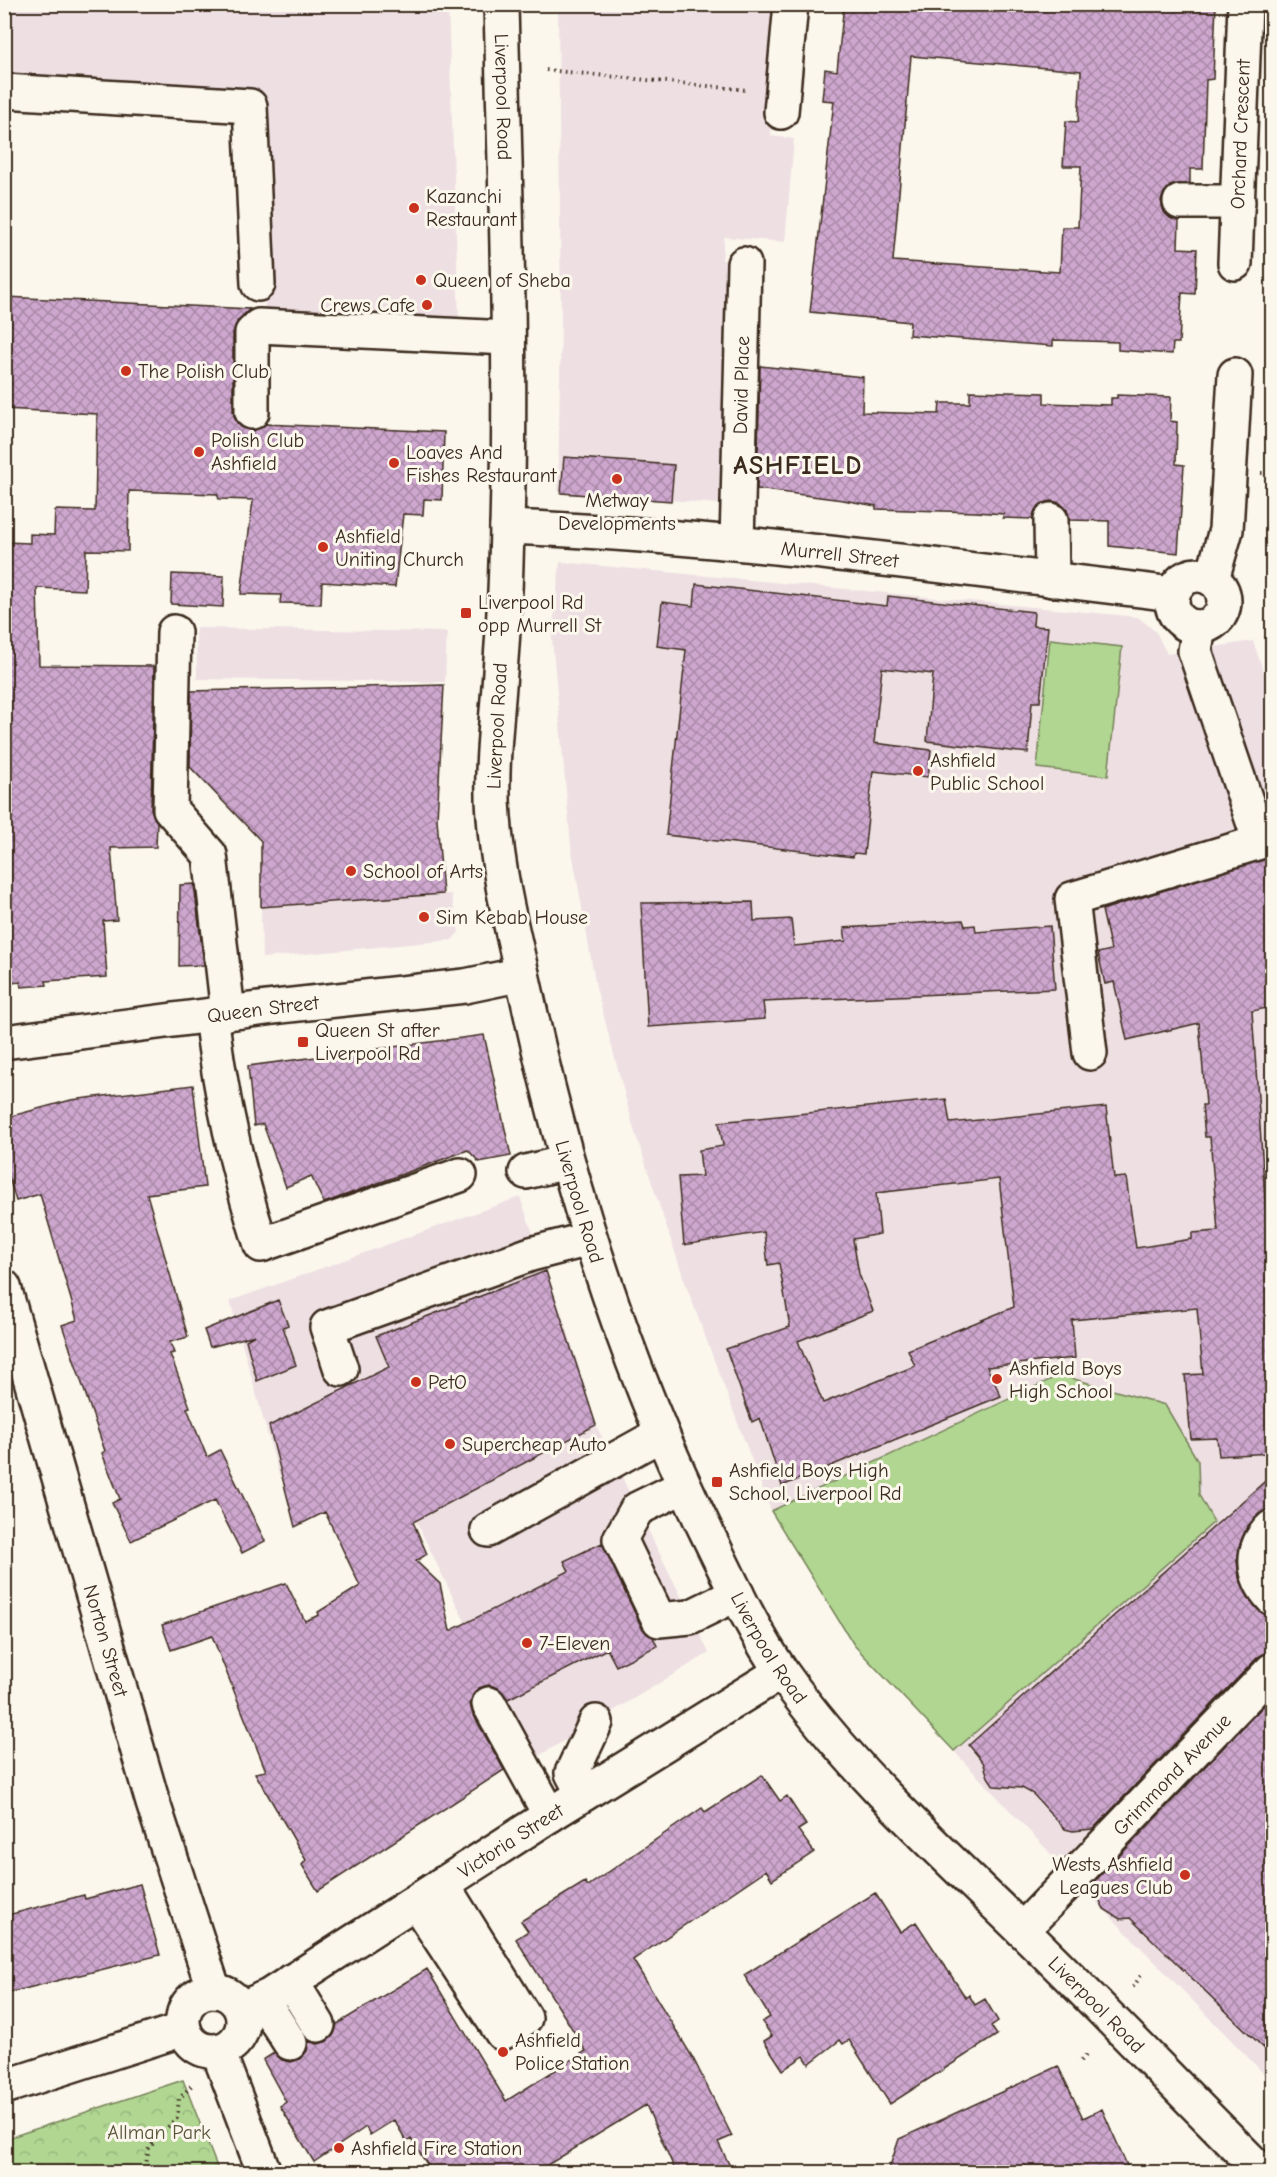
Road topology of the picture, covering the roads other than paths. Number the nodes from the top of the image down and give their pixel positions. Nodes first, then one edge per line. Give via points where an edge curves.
1 (501, 4) edge
2 (791, 4) edge
3 (1245, 4) edge
4 (4, 91) edge
5 (781, 111) dead end
6 (1180, 202) dead end
7 (1238, 202) junction
8 (1235, 263) dead end
9 (744, 264) dead end
10 (258, 284) dead end
11 (508, 338) junction
12 (1235, 375) dead end
13 (252, 412) dead end
14 (1052, 520) dead end
15 (507, 527) junction
16 (738, 543) junction
17 (1212, 579) junction
18 (1052, 580) junction
19 (1173, 594) junction
20 (1199, 627) junction
21 (174, 632) dead end
22 (522, 974) junction
23 (219, 1014) junction
24 (4, 1042) edge
25 (1090, 1053) dead end
26 (567, 1162) junction
27 (526, 1172) dead end
28 (460, 1175) dead end
29 (590, 1239) junction
30 (4, 1287) edge
31 (341, 1369) dead end
32 (661, 1434) junction
33 (684, 1486) junction
34 (1272, 1527) edge
35 (488, 1530) dead end
36 (737, 1594) junction
37 (1272, 1598) edge
38 (1272, 1670) edge
39 (781, 1672) junction
40 (489, 1704) dead end
41 (596, 1722) dead end
42 (583, 1794) junction
43 (550, 1815) junction
44 (1022, 1930) junction
45 (291, 1982) junction
46 (214, 1991) junction
47 (251, 2004) junction
48 (318, 2025) dead end
49 (184, 2029) junction
50 (290, 2043) dead end
51 (218, 2051) junction
52 (4, 2087) edge
53 (264, 2172) edge
54 (1262, 2172) edge

1 - 11 main road, Liverpool Road
2 - 5 main road
3 - 7 main road, Orchard Crescent
4 - 10 main road via 250,106
6 - 7 main road
7 - 8 main road, Orchard Crescent
9 - 16 main road, David Place
11 - 13 main road via 259,326 252,333
11 - 15 main road, Liverpool Road
12 - 17 main road via 1226,530
14 - 18 main road
15 - 16 main road, Murrell Street
15 - 22 main road, Liverpool Road via 492,780 501,876
16 - 18 main road, Murrell Street
17 - 19 main road via 1197,574 1188,576
17 - 20 main road via 1223,591 1224,607 1215,621
18 - 19 main road, Murrell Street
19 - 20 main road via 1178,617
20 - 25 main road via 1196,651 1260,842 1072,899
21 - 23 main road via 170,809 210,855
22 - 23 main road, Queen Street via 465,986
22 - 26 main road, Liverpool Road
23 - 24 main road, Queen Street
23 - 28 main road via 218,1075 261,1245
26 - 27 main road
26 - 29 main road, Liverpool Road
29 - 31 main road via 531,1254 327,1327
29 - 32 main road, Liverpool Road via 644,1397
30 - 46 main road, Norton Street via 153,1803
32 - 33 main road, Liverpool Road
32 - 35 main road
33 - 36 main road, Liverpool Road
33 - 36 main road via 637,1509 620,1539 659,1620 690,1617
34 - 37 main road via 1258,1546 1255,1567 1261,1586
36 - 39 main road, Liverpool Road
38 - 44 main road, Grimmond Avenue
39 - 42 main road, Victoria Street
39 - 44 main road, Liverpool Road via 880,1792
40 - 43 main road
41 - 42 main road via 572,1773
42 - 43 main road, Victoria Street
43 - 45 main road, Victoria Street
44 - 54 main road, Liverpool Road
45 - 47 main road, Victoria Street
45 - 48 main road
46 - 47 main road
46 - 49 main road via 189,2002
47 - 50 main road
47 - 51 main road via 239,2036
49 - 51 main road via 193,2044
49 - 52 main road
51 - 53 main road

